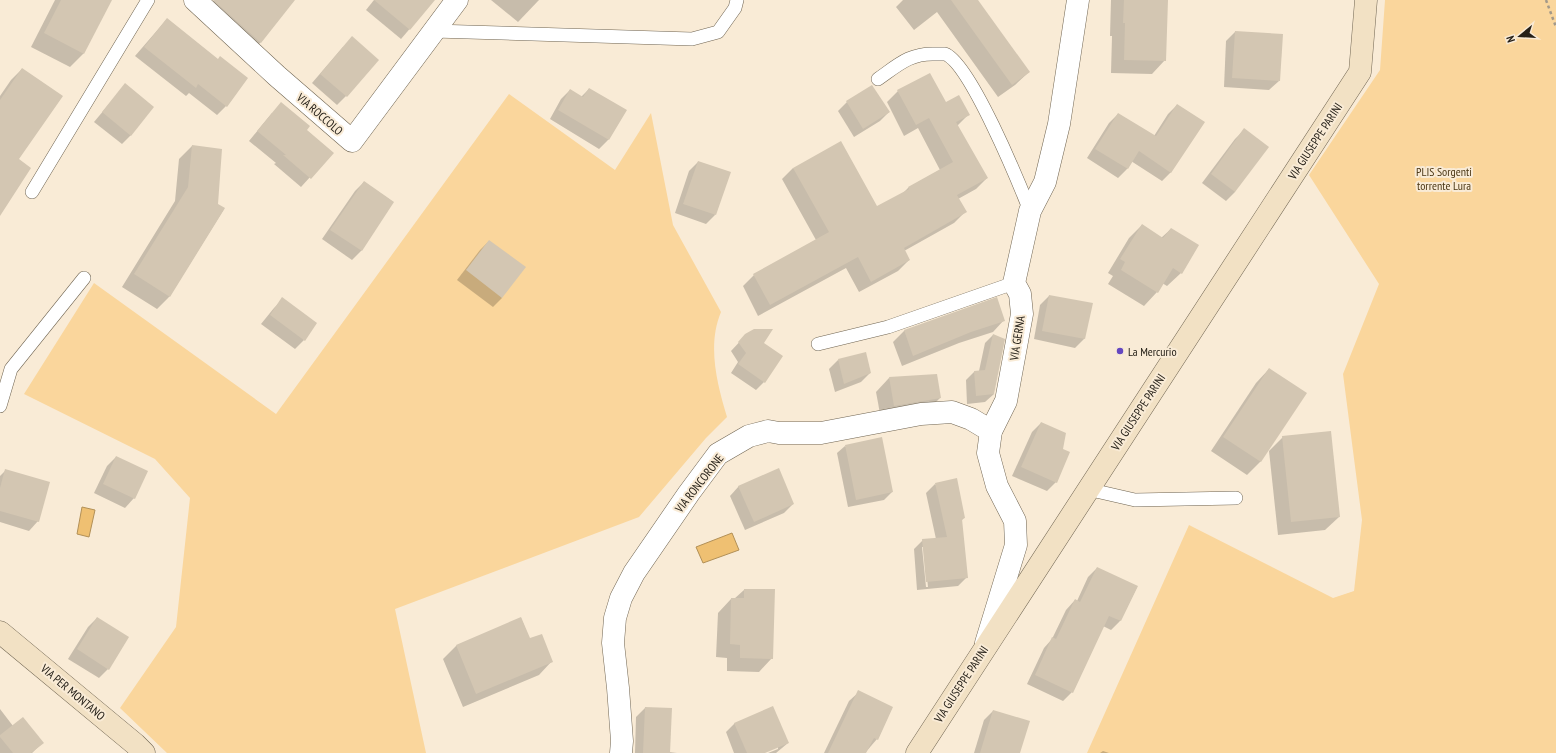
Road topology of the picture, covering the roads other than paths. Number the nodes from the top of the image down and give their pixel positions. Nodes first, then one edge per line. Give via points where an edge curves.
1 (148, 0) edge
2 (194, 0) edge
3 (457, 0) edge
4 (737, 0) edge
5 (1078, 0) edge
6 (1366, 0) edge
7 (434, 31) junction
8 (878, 79) dead end
9 (32, 192) dead end
10 (1030, 211) junction
11 (84, 278) dead end
12 (1014, 283) junction
13 (818, 344) dead end
14 (0, 406) edge
15 (991, 431) junction
16 (1088, 489) junction
17 (1236, 498) dead end
18 (0, 632) edge
19 (984, 648) junction
20 (144, 753) edge
21 (621, 753) edge
22 (916, 753) edge

1 - 9 lane
2 - 7 street, VIA ROCCOLO via 352,141
3 - 7 street, VIA ROCCOLO
4 - 7 lane via 735,8 718,32 692,39
5 - 10 street via 1059,124 1045,182
6 - 16 street, VIA GIUSEPPE PARINI via 1360,72
8 - 10 lane via 907,58 926,54 945,54 960,67 979,99 1020,184
10 - 12 street
11 - 14 lane via 11,369
12 - 13 lane via 888,327
12 - 15 street, VIA GERNA via 1020,294 1022,314 1006,401
15 - 19 street, VIA GERNA via 988,453 997,486 1015,521 1016,545
15 - 21 street, VIA RONCORONE via 971,419 952,412 921,414 821,433 768,431 749,436 718,454 634,573 621,598 615,618 613,643 619,696
16 - 17 lane via 1135,500
16 - 19 street, VIA GIUSEPPE PARINI
18 - 20 street, VIA PER MONTANO
19 - 22 street, VIA GIUSEPPE PARINI

